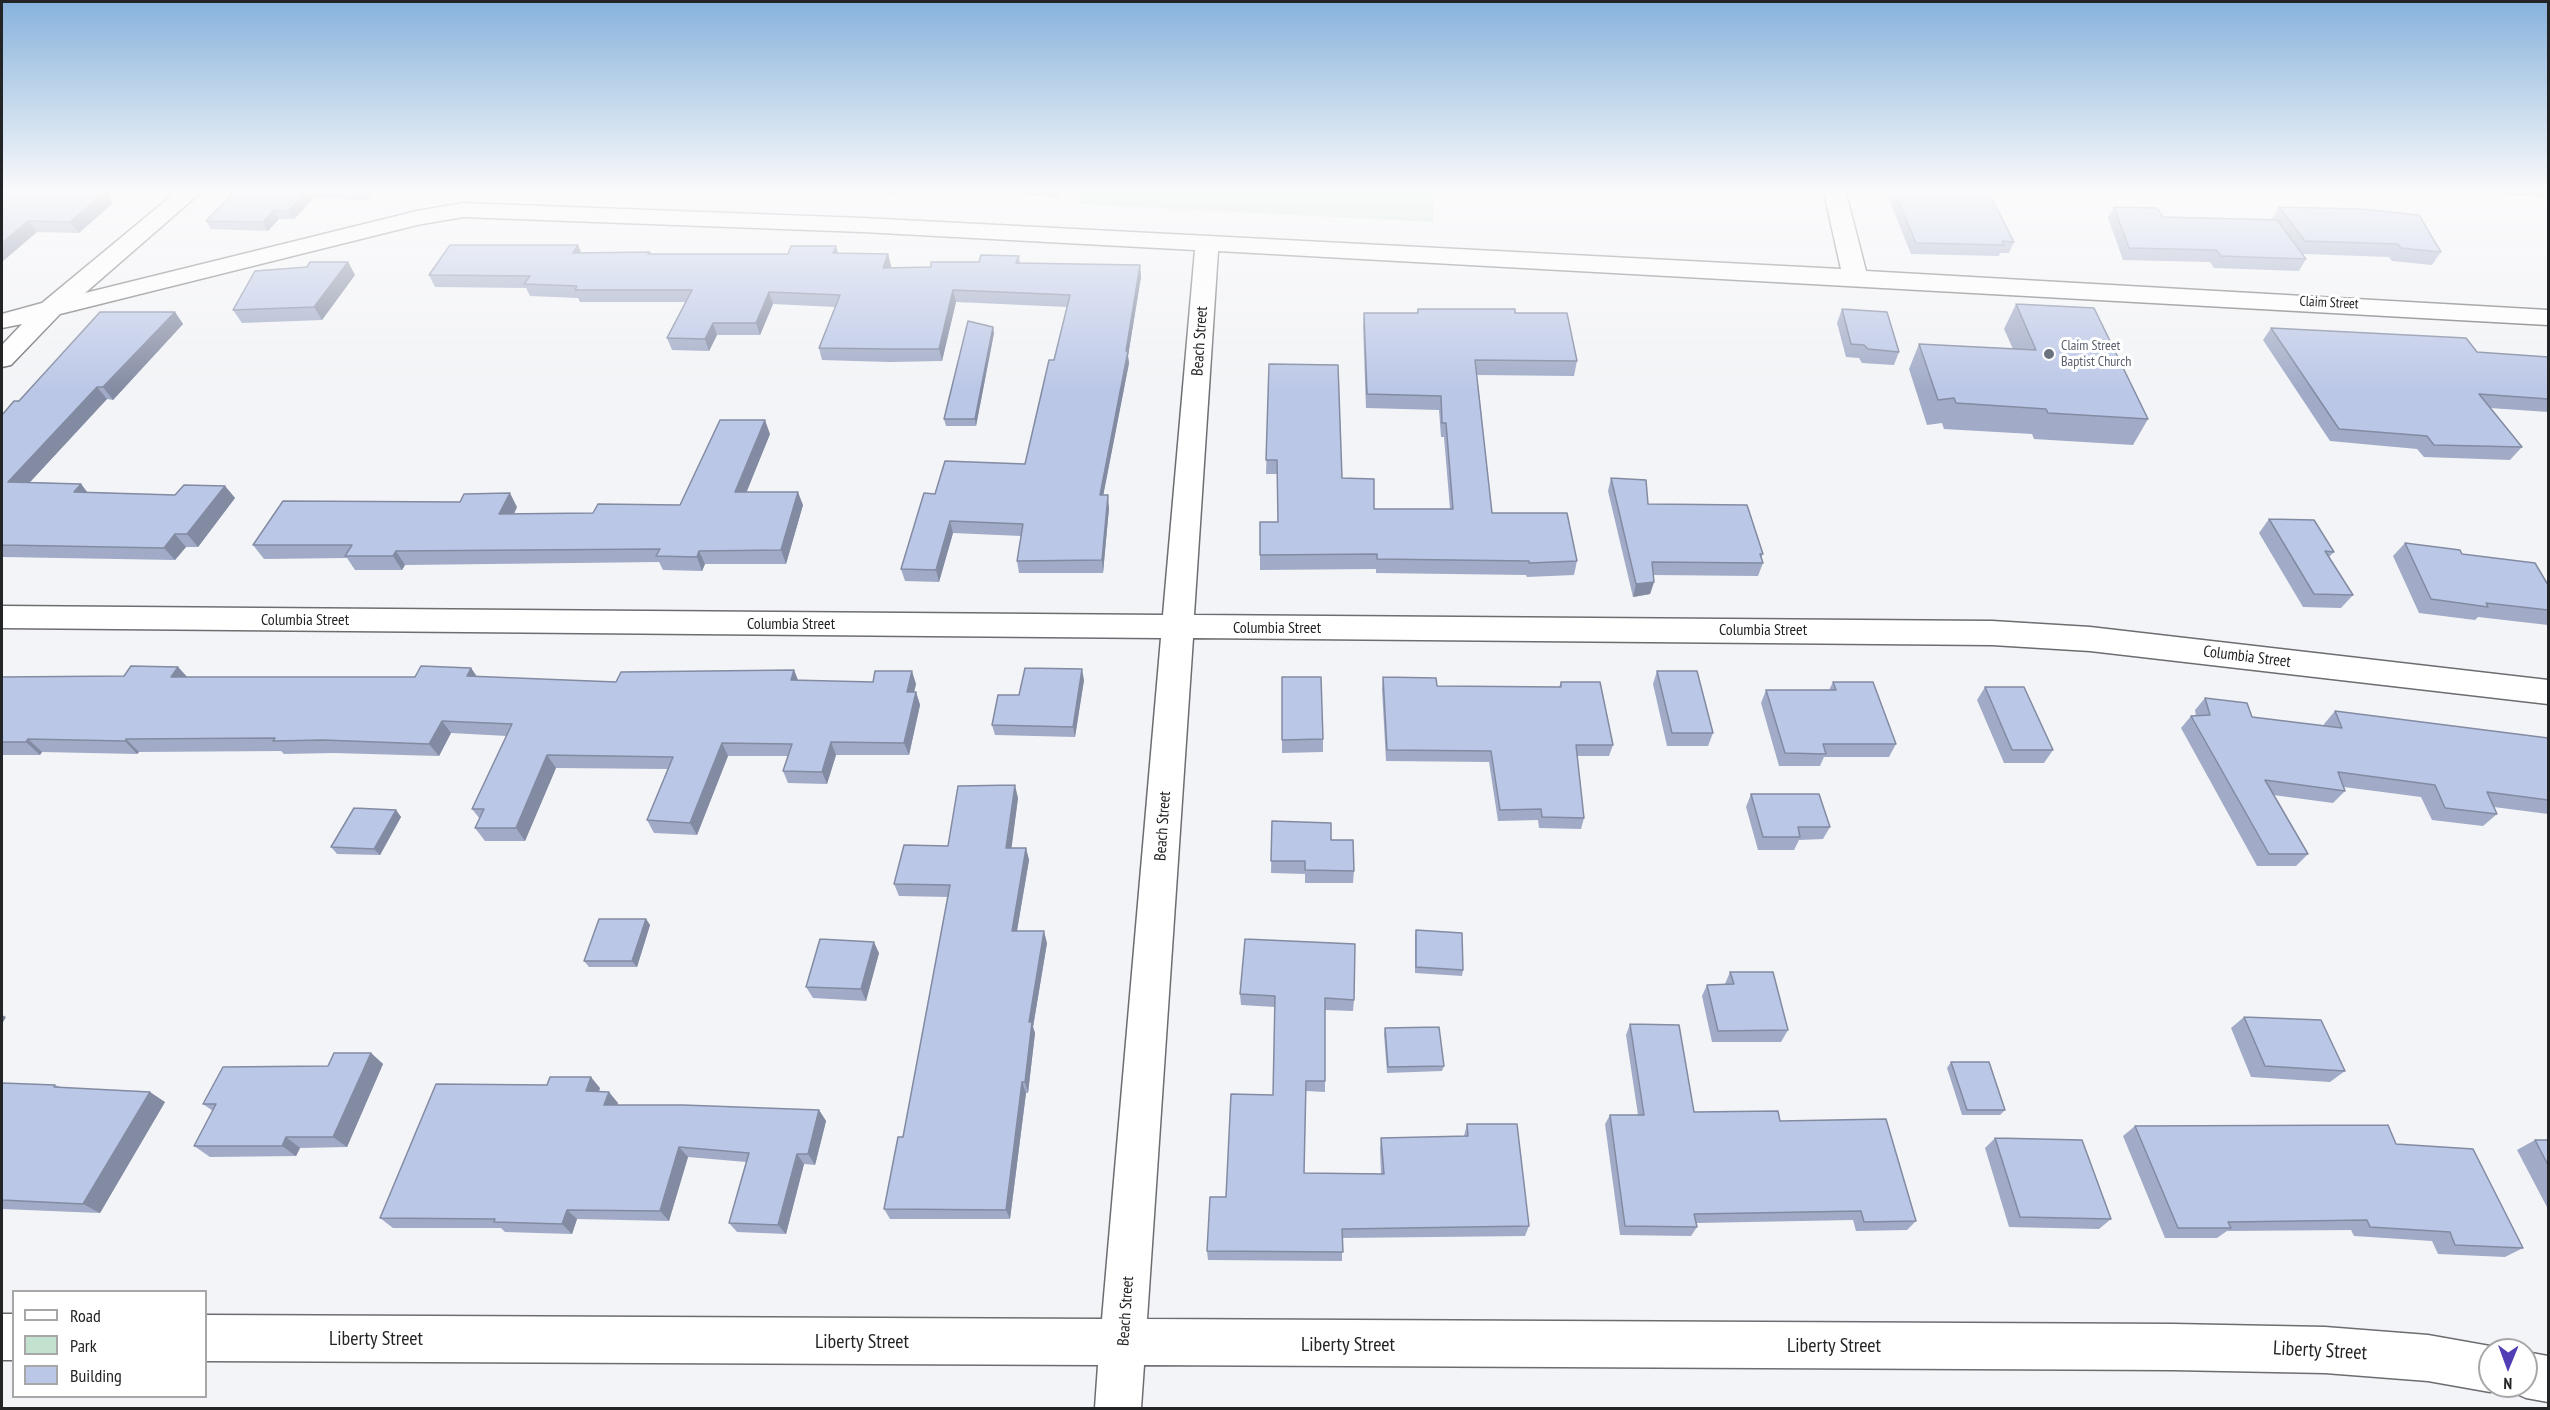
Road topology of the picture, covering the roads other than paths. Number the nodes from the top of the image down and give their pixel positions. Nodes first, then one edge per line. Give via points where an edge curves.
1 (111, 259) edge
2 (258, 259) edge
3 (1206, 259) edge
4 (1498, 259) edge
5 (1851, 259) edge
6 (1855, 277) junction
7 (51, 309) junction
8 (2548, 317) edge
9 (2, 321) edge
10 (2, 359) edge
11 (2, 617) edge
12 (1178, 627) junction
13 (2548, 692) edge
14 (207, 1338) edge
15 (1123, 1344) junction
16 (2478, 1367) edge
17 (1118, 1408) edge

1 - 7 street
2 - 7 street, Claim Street
3 - 12 street, Beach Street
4 - 6 street, Claim Street
5 - 6 street
6 - 8 street, Claim Street
7 - 9 street, Claim Street
7 - 10 street
11 - 12 street, Columbia Street
12 - 13 street, Columbia Street via 1992,633 2090,639
12 - 15 street, Beach Street
14 - 15 street, Liberty Street
15 - 16 street, Liberty Street via 2149,1347 2325,1350 2428,1358
15 - 17 street, Beach Street

